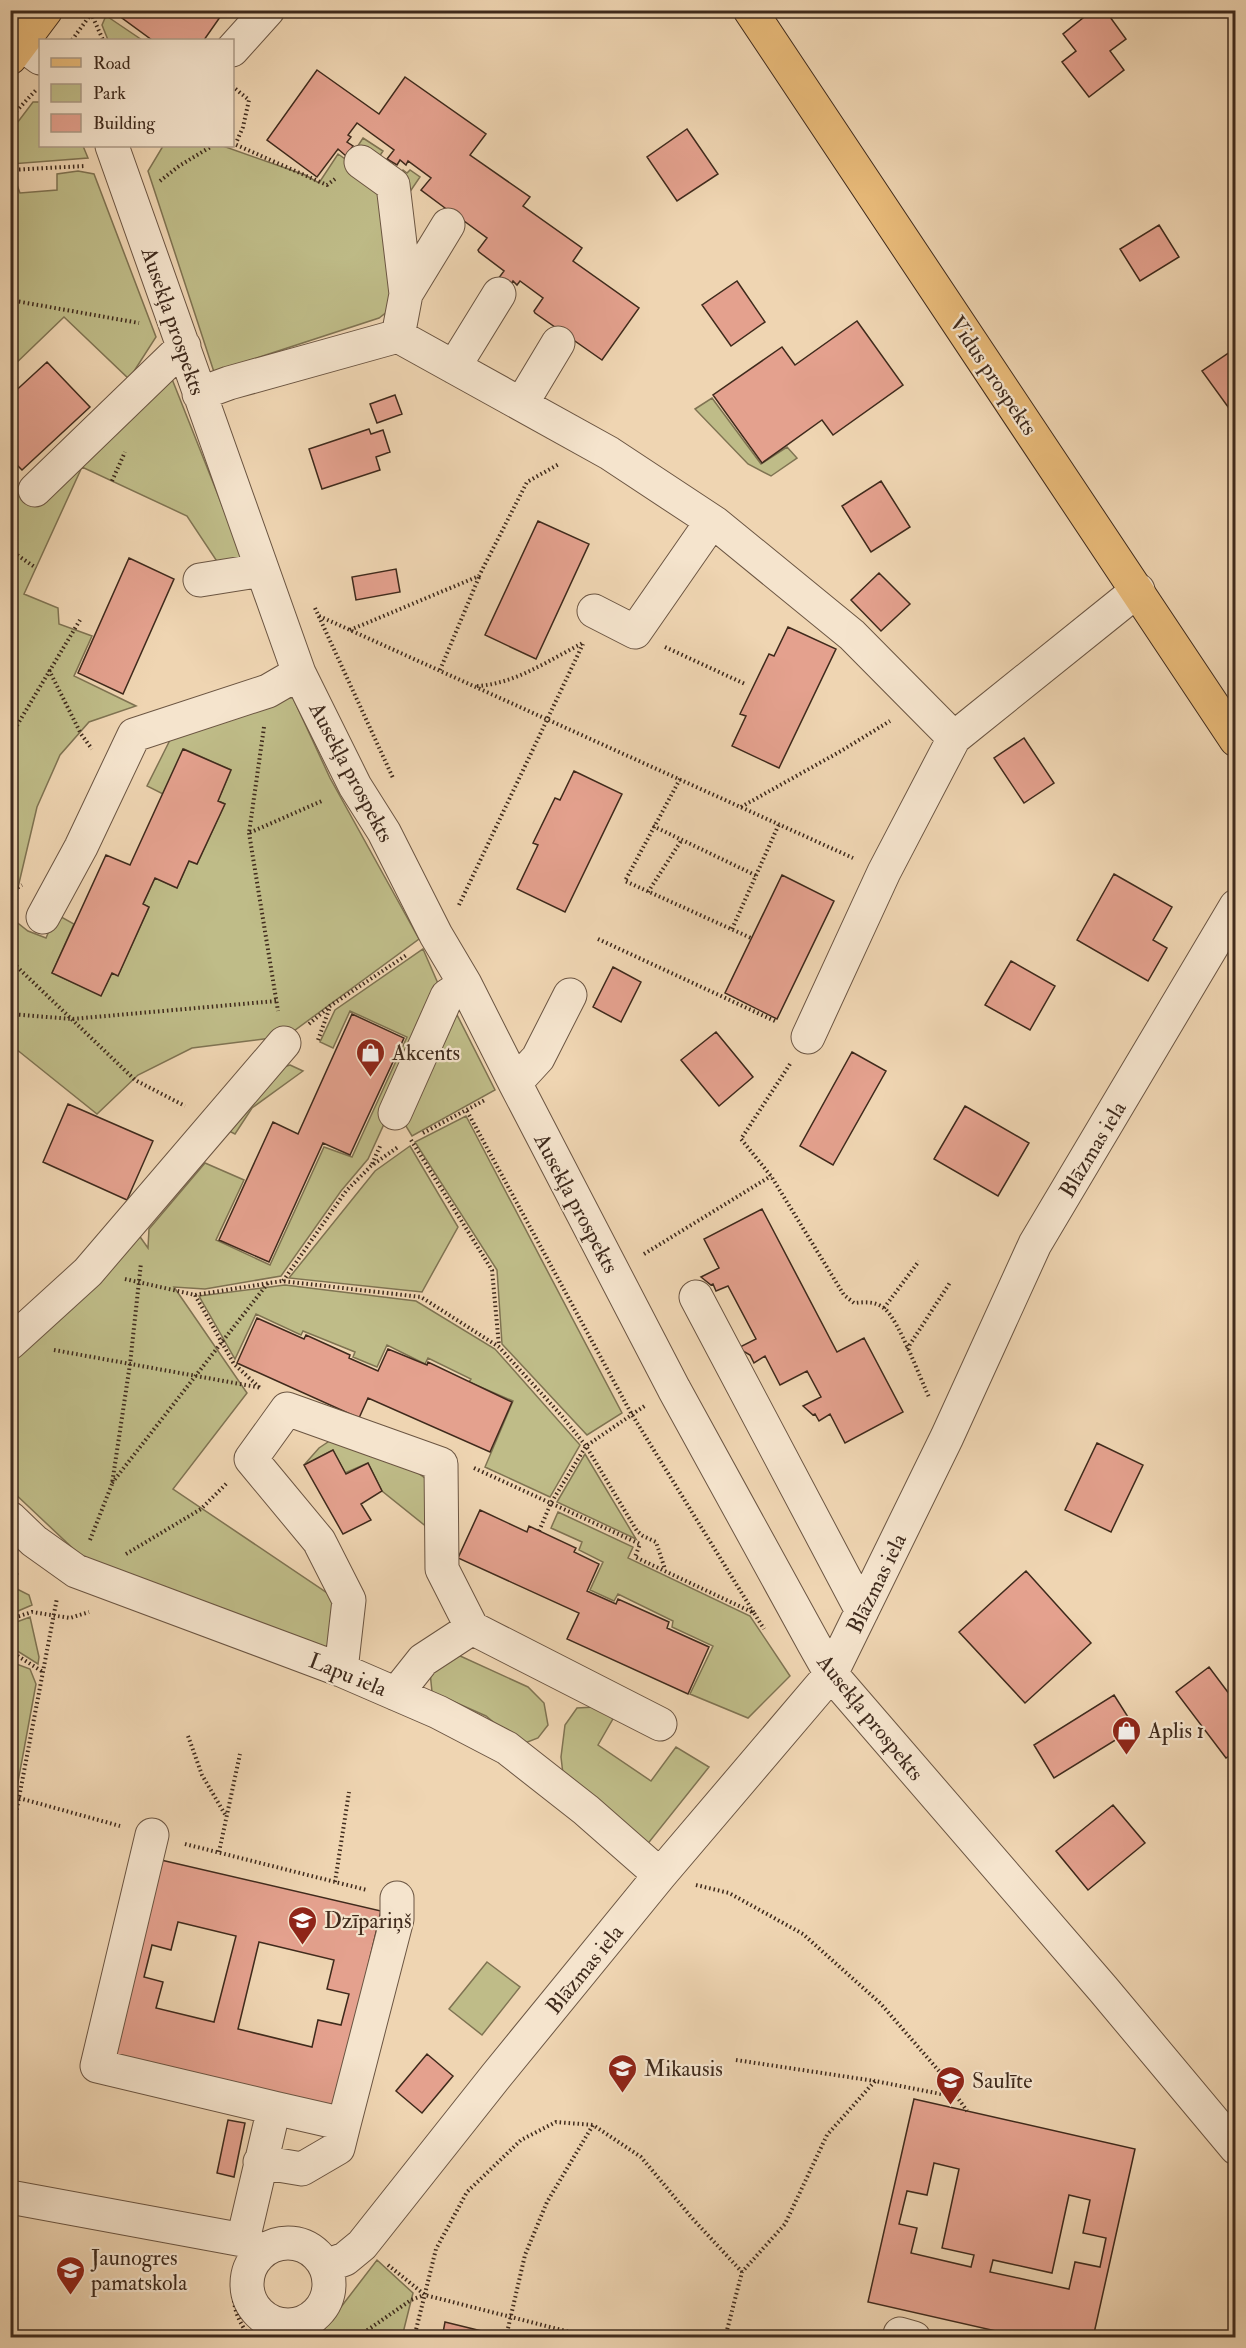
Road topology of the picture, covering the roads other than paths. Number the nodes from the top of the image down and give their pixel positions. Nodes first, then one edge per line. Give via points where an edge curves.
1 (46, 10) edge
2 (268, 10) edge
3 (750, 10) edge
4 (234, 48) edge
5 (21, 49) edge
6 (113, 152) edge
7 (361, 162) road end
8 (448, 225) dead end
9 (406, 294) junction
10 (499, 294) dead end
11 (398, 336) junction
12 (558, 344) dead end
13 (184, 346) junction
14 (454, 368) junction
15 (199, 394) junction
16 (522, 403) junction
17 (35, 489) dead end
18 (716, 523) junction
19 (262, 570) junction
20 (200, 580) dead end
21 (1138, 590) junction
22 (590, 624) road end
23 (299, 673) junction
24 (954, 738) junction
25 (1236, 740) edge
26 (1236, 906) edge
27 (43, 917) dead end
28 (465, 984) junction
29 (570, 995) dead end
30 (808, 1036) road end
31 (284, 1043) road end
32 (515, 1083) junction
33 (395, 1113) dead end
34 (696, 1297) dead end
35 (10, 1343) edge
36 (10, 1518) edge
37 (862, 1611) junction
38 (472, 1628) junction
39 (341, 1670) junction
40 (831, 1674) junction
41 (396, 1694) junction
42 (660, 1724) dead end
43 (152, 1835) road end
44 (660, 1875) junction
45 (397, 1898) road end
46 (274, 2109) junction
47 (344, 2124) junction
48 (1236, 2148) edge
49 (260, 2162) junction
50 (10, 2197) edge
51 (252, 2246) junction
52 (326, 2266) junction
53 (289, 2331) edge

1 - 5 main road
2 - 4 street
3 - 21 main road, Vidus prospekts
6 - 13 street, Ausekļa prospekts
7 - 9 street via 393,185
8 - 9 street
9 - 11 street
10 - 14 street
11 - 14 street
11 - 15 street
12 - 16 street
13 - 15 street, Ausekļa prospekts
13 - 17 street
14 - 16 street
15 - 19 street, Ausekļa prospekts
16 - 18 street via 623,461
18 - 22 street via 710,524 635,632
18 - 24 street via 852,635
19 - 20 street
19 - 23 street, Ausekļa prospekts
21 - 24 street
21 - 25 main road, Vidus prospekts
23 - 27 street via 268,691 134,735
23 - 28 street, Ausekļa prospekts via 355,786 384,832
24 - 30 street via 884,872
26 - 37 street, Blāzmas iela via 1035,1244
28 - 32 street, Ausekļa prospekts
28 - 33 street via 447,996
29 - 32 street via 538,1058
31 - 35 street via 88,1272
32 - 40 street, Ausekļa prospekts via 674,1389
34 - 37 street
36 - 39 street, Lapu iela via 76,1571
37 - 40 street, Blāzmas iela
38 - 39 street via 442,1569 441,1464 287,1409 251,1459 320,1541 349,1600
38 - 41 street via 423,1660
38 - 42 street
39 - 41 street, Lapu iela
40 - 44 street, Blāzmas iela
40 - 48 street, Ausekļa prospekts
41 - 44 street, Lapu iela via 507,1748
43 - 46 street via 97,2066
44 - 52 street, Blāzmas iela via 362,2245 345,2259
45 - 47 street via 397,1919
46 - 47 street
46 - 49 street
47 - 49 street via 338,2148 302,2169
49 - 51 street
50 - 51 street
51 - 52 street via 300,2245
51 - 53 street via 248,2296 260,2315
52 - 53 street via 329,2291 324,2304 315,2315

